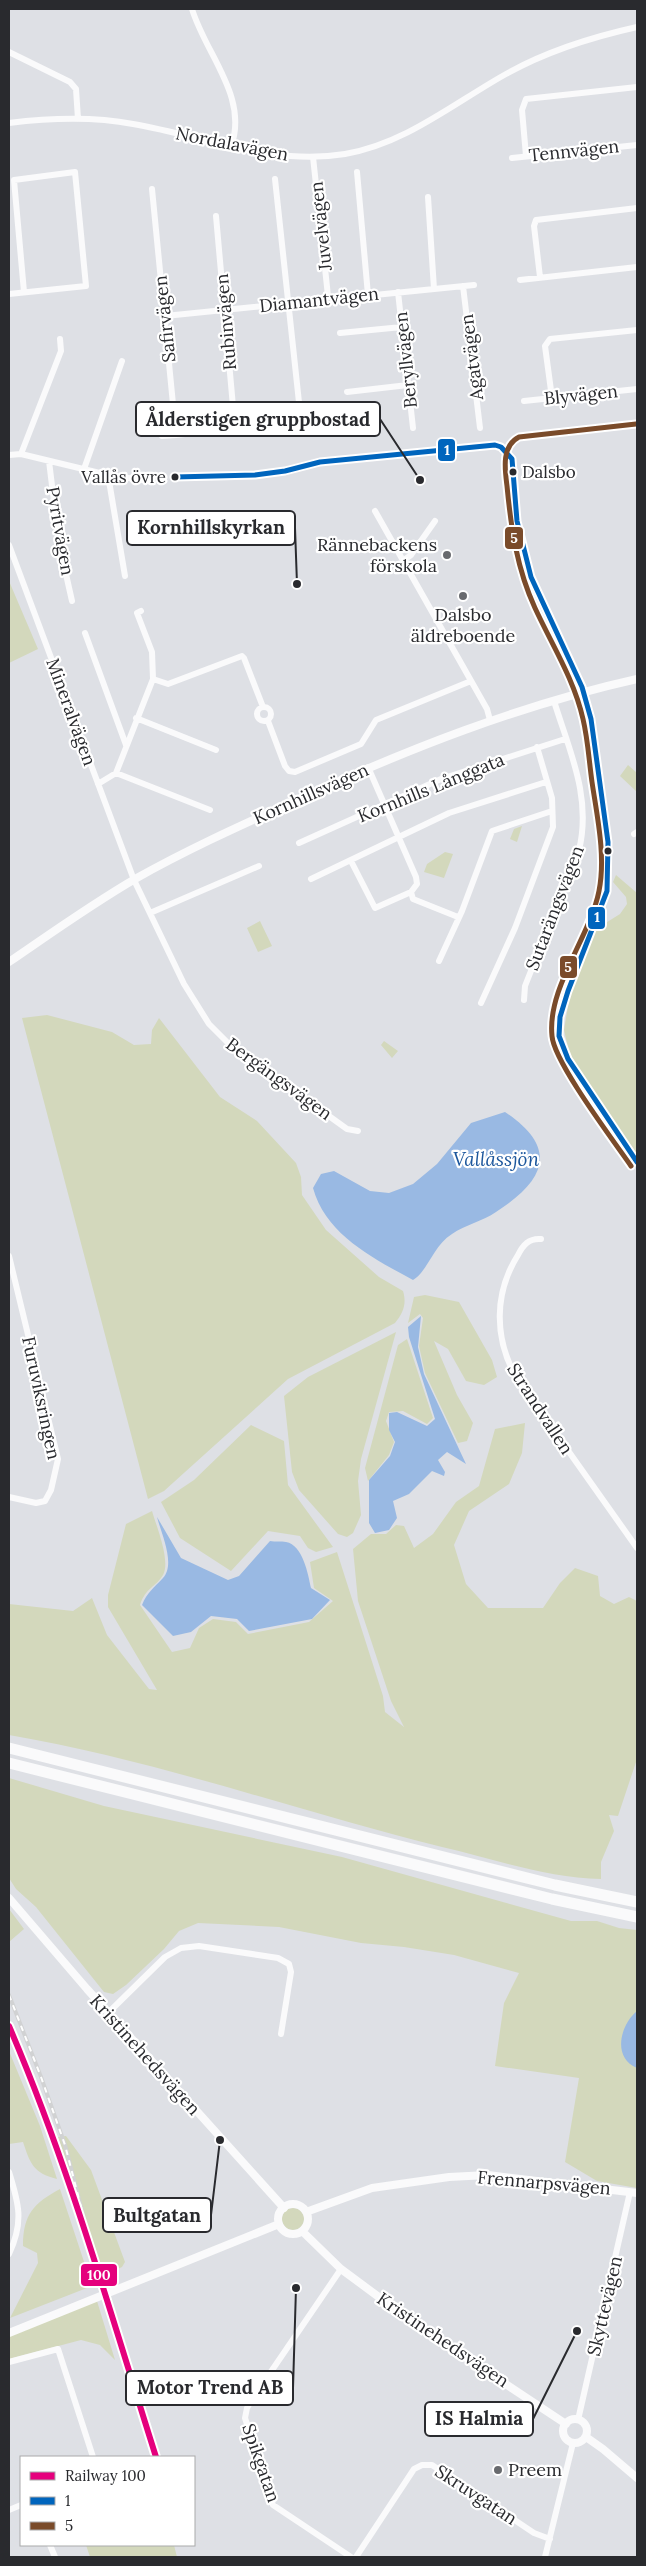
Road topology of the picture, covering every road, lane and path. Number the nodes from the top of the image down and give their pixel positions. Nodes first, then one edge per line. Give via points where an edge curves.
1 (192, 9) edge
2 (637, 27) edge
3 (9, 52) edge
4 (637, 87) edge
5 (78, 119) junction
6 (9, 124) edge
7 (637, 145) edge
8 (231, 148) junction
9 (526, 156) junction
10 (313, 157) junction
11 (512, 158) dead end
12 (357, 172) dead end
13 (275, 179) dead end
14 (152, 189) dead end
15 (428, 197) dead end
16 (637, 208) edge
17 (216, 216) dead end
18 (637, 267) edge
19 (540, 278) junction
20 (520, 280) dead end
21 (474, 285) dead end
22 (463, 286) junction
23 (434, 289) junction
24 (24, 292) junction
25 (398, 292) junction
26 (9, 294) edge
27 (368, 295) junction
28 (328, 296) junction
29 (288, 303) junction
30 (225, 311) junction
31 (165, 316) junction
32 (402, 326) junction
33 (637, 330) edge
34 (340, 333) dead end
35 (60, 339) dead end
36 (122, 361) dead end
37 (408, 385) junction
38 (637, 389) edge
39 (347, 392) dead end
40 (552, 398) junction
41 (524, 401) dead end
42 (413, 428) dead end
43 (480, 428) dead end
44 (235, 429) junction
45 (176, 435) junction
46 (162, 436) dead end
47 (21, 454) junction
48 (9, 455) edge
49 (49, 461) junction
50 (84, 469) junction
51 (108, 475) junction
52 (149, 481) dead end
53 (375, 511) dead end
54 (435, 521) dead end
55 (9, 545) edge
56 (404, 560) junction
57 (125, 576) dead end
58 (72, 601) dead end
59 (141, 611) dead end
60 (85, 633) dead end
61 (153, 679) junction
62 (637, 679) edge
63 (471, 681) junction
64 (554, 700) junction
65 (263, 707) junction
66 (136, 718) junction
67 (490, 720) junction
68 (268, 721) junction
69 (566, 738) junction
70 (126, 744) junction
71 (538, 747) junction
72 (216, 750) dead end
73 (368, 768) junction
74 (116, 773) junction
75 (546, 782) junction
76 (98, 784) junction
77 (385, 805) junction
78 (210, 810) dead end
79 (552, 811) junction
80 (398, 837) junction
81 (299, 843) dead end
82 (351, 861) junction
83 (259, 866) dead end
84 (311, 879) dead end
85 (134, 880) junction
86 (412, 896) junction
87 (150, 913) junction
88 (458, 917) junction
89 (439, 961) dead end
90 (9, 962) edge
91 (524, 1000) dead end
92 (481, 1003) dead end
93 (358, 1131) dead end
94 (541, 1239) dead end
95 (9, 1256) edge
96 (9, 1497) edge
97 (637, 1548) edge
98 (9, 1748) edge
99 (9, 1763) edge
100 (9, 1898) edge
101 (637, 1902) edge
102 (637, 1917) edge
103 (108, 2013) junction
104 (281, 2034) dead end
105 (9, 2172) edge
106 (634, 2192) edge
107 (284, 2208) junction
108 (306, 2212) junction
109 (279, 2224) junction
110 (302, 2231) junction
111 (9, 2254) edge
112 (342, 2269) junction
113 (9, 2332) edge
114 (9, 2362) edge
115 (578, 2420) junction
116 (566, 2424) junction
117 (586, 2438) junction
118 (573, 2443) junction
119 (93, 2456) edge
120 (637, 2478) edge
121 (550, 2540) junction
122 (351, 2557) edge
123 (356, 2557) edge
124 (546, 2557) edge

1 - 8 street via 228,86 235,114
2 - 10 street, Nordalavägen via 591,38 544,56 507,73 424,125 378,145 345,154
3 - 5 street via 70,82 76,90
4 - 9 street via 526,100 522,110
5 - 6 street, Nordalavägen
5 - 8 street, Nordalavägen via 134,124
7 - 9 street, Tennvägen
8 - 10 street, Nordalavägen via 279,156
9 - 11 street, Tennvägen
10 - 28 street, Juvelvägen
12 - 27 street
13 - 29 street
14 - 31 street, Safirvägen
15 - 23 street
16 - 19 street via 536,220
17 - 30 street, Rubinvägen
18 - 19 street
19 - 20 street
21 - 22 street, Diamantvägen
22 - 23 street, Diamantvägen
22 - 43 street, Agatvägen
23 - 25 street, Diamantvägen
24 - 24 street via 86,286 75,172 14,180
24 - 26 street
25 - 27 street, Diamantvägen
25 - 32 street, Beryllvägen
27 - 28 street, Diamantvägen via 335,299
28 - 29 street, Diamantvägen via 323,300
29 - 30 street, Diamantvägen
29 - 44 street via 301,421
30 - 31 street, Diamantvägen
30 - 44 street, Rubinvägen
31 - 45 street, Safirvägen
32 - 34 street
32 - 37 street, Beryllvägen
33 - 40 street via 546,341
35 - 47 street via 61,351
36 - 50 street
37 - 39 street
37 - 42 street, Beryllvägen
38 - 40 street, Blyvägen
40 - 41 street, Blyvägen
44 - 45 street
45 - 46 street
47 - 48 street
47 - 49 street
49 - 50 street
49 - 58 street, Pyritvägen via 59,543
50 - 51 street
51 - 52 street
51 - 57 street
53 - 56 street
54 - 56 street via 411,556
55 - 76 street, Mineralvägen
56 - 63 street
59 - 61 street via 138,613 152,652
60 - 70 street
61 - 65 street via 168,684 242,656
61 - 66 street
62 - 64 street, Kornhillsvägen
63 - 67 street
63 - 68 street via 376,720 361,744 295,772 285,766
64 - 67 street, Kornhillsvägen
64 - 69 street, Sutarängsvägen
65 - 68 street via 271,711
65 - 68 street via 257,716
66 - 70 street
66 - 72 street
67 - 73 street, Kornhillsvägen
69 - 71 street, Kornhills Långgata
69 - 91 street, Sutarängsvägen via 582,792 583,833 526,986
70 - 74 street
71 - 75 street
71 - 77 street, Kornhills Långgata via 441,780
73 - 77 street
73 - 85 street, Kornhillsvägen via 241,825
74 - 76 street
74 - 78 street
75 - 79 street via 552,798
75 - 80 street via 449,813
76 - 85 street, Mineralvägen
77 - 80 street
77 - 81 street, Kornhills Långgata
79 - 88 street via 492,831
79 - 92 street via 553,827 541,862
80 - 82 street
80 - 86 street via 416,877
82 - 84 street
82 - 86 street via 375,908
83 - 87 street
85 - 87 street, Bergängsvägen
85 - 90 street, Kornhillsvägen
86 - 88 street
87 - 93 street, Bergängsvägen via 184,984 219,1034 245,1057 347,1129
88 - 89 street
94 - 97 street, Strandvallen via 526,1243 512,1264 504,1285 500,1309 503,1348 516,1377
95 - 96 street, Furuviksringen via 58,1459 45,1501 36,1503
98 - 101 highway via 555,1885
99 - 102 highway via 552,1899
100 - 103 street, Kristinehedsvägen
103 - 104 street via 165,1957 181,1948 199,1946 278,1958 289,1964 291,1972
103 - 107 street, Kristinehedsvägen
105 - 111 street via 20,2213 19,2228
106 - 108 street, Frennarpsvägen via 488,2175 449,2177 372,2188
106 - 115 street, Skyttevägen
107 - 108 street via 296,2205
107 - 109 street
108 - 110 street via 308,2222
109 - 110 street, Kristinehedsvägen via 289,2234
109 - 113 street
110 - 112 street, Kristinehedsvägen
112 - 116 street, Kristinehedsvägen via 418,2326
112 - 122 street, Spikgatan via 252,2398 245,2418 273,2505
114 - 119 street via 58,2349
115 - 116 street
115 - 117 street via 586,2426
116 - 118 street via 564,2435
117 - 118 street
117 - 120 street
118 - 121 street
121 - 123 street, Skruvgatan via 534,2533 432,2465 422,2465 414,2470
121 - 124 street

